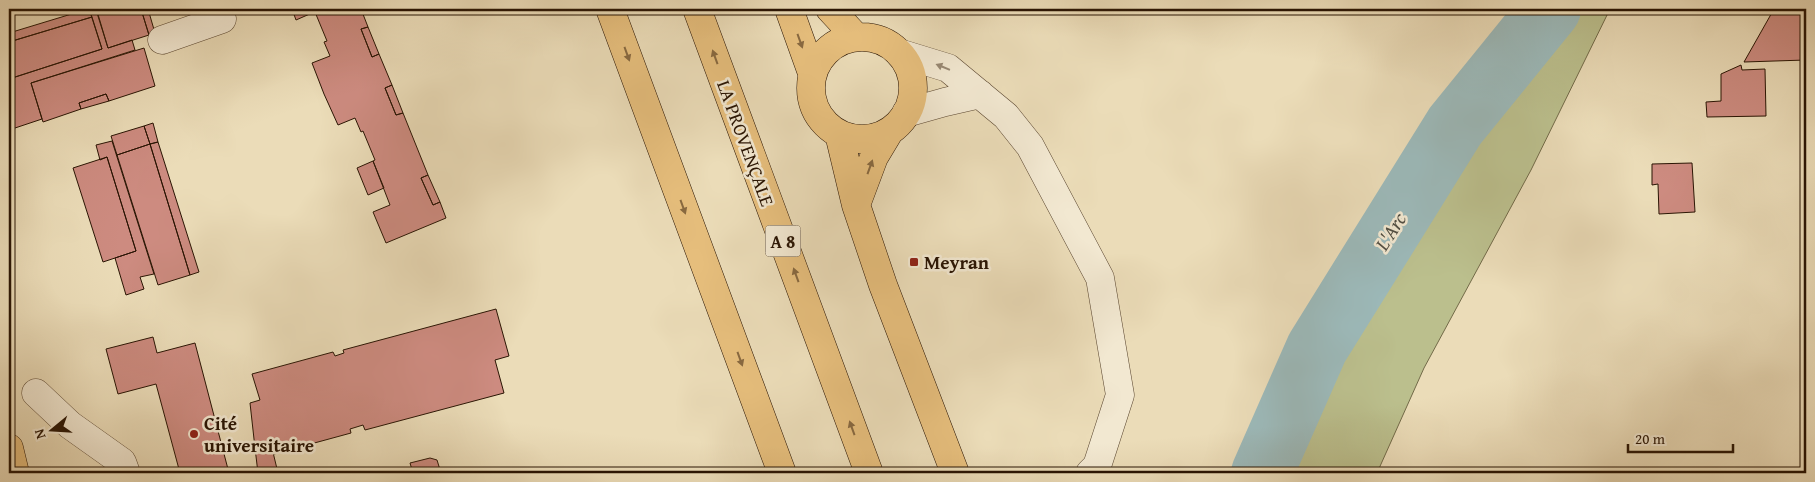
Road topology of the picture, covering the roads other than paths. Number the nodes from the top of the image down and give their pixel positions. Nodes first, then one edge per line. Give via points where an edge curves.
1 (218, 9) edge
2 (610, 9) edge
3 (697, 9) edge
4 (789, 9) edge
5 (830, 9) edge
6 (856, 37) junction
7 (162, 40) dead end
8 (899, 53) junction
9 (812, 74) junction
10 (980, 94) junction
11 (898, 123) junction
12 (839, 134) junction
13 (856, 205) junction
14 (36, 394) dead end
15 (126, 473) edge
16 (782, 473) edge
17 (869, 473) edge
18 (954, 473) edge
19 (1090, 473) edge

1 - 7 street via 222,19
2 -> 16 main road
17 -> 3 main road, LA PROVENÇALE / A 8
4 -> 9 main road
5 - 6 main road
6 - 8 main road via 874,38
6 - 9 main road via 837,43 822,56
10 -> 8 street via 948,68
8 - 11 main road via 913,82 912,98
9 - 12 main road via 810,91 814,108 825,124
10 - 11 street via 945,102
10 - 19 street via 1006,116 1030,146 1100,278 1120,395 1097,466
11 - 12 main road via 872,138 855,140
13 -> 11 main road via 874,158
12 - 13 main road
13 - 18 main road
14 - 15 street via 70,425 122,462

